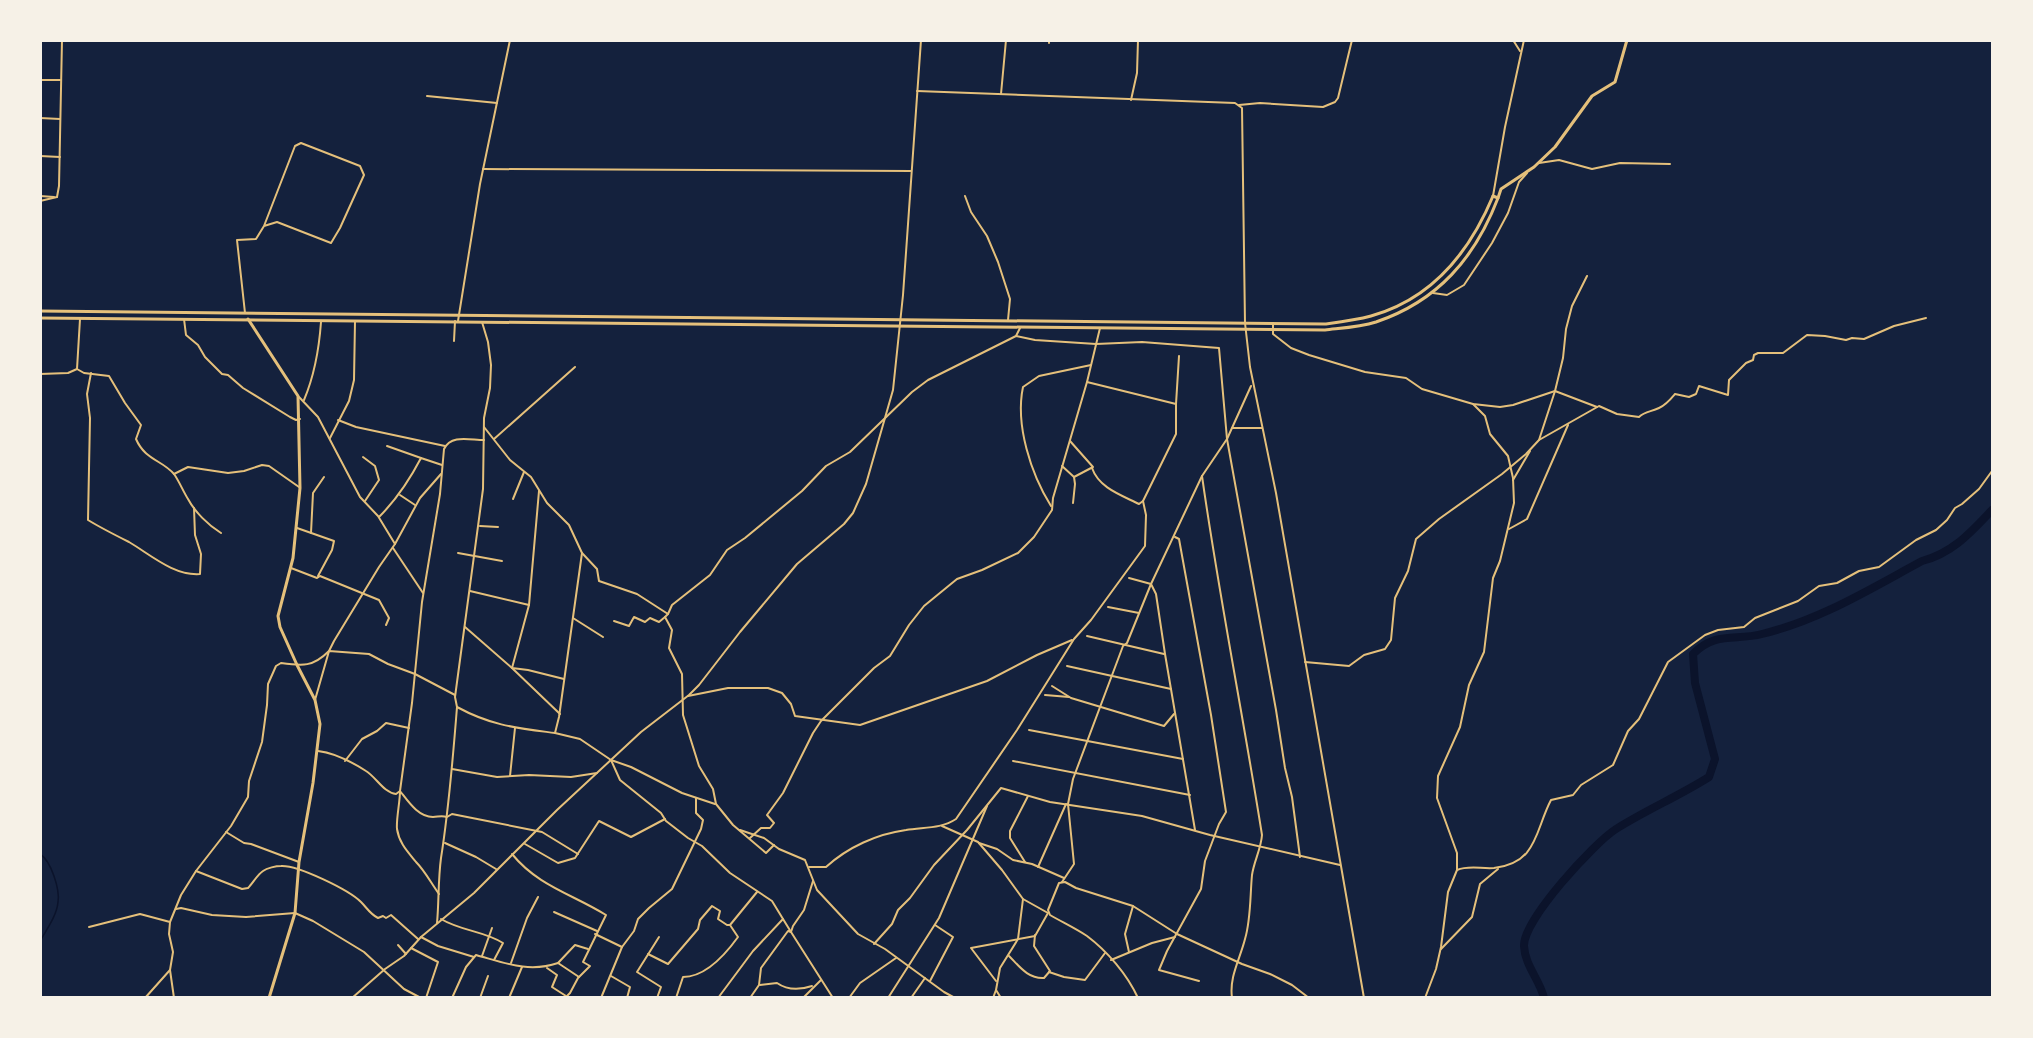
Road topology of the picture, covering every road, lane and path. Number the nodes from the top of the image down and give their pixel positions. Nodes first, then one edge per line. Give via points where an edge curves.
1 (62, 40) edge
2 (510, 40) edge
3 (921, 40) edge
4 (1006, 40) edge
5 (1138, 40) edge
6 (1352, 40) edge
7 (1514, 40) edge
8 (1524, 40) edge
9 (1627, 40) edge
10 (1521, 52) junction
11 (40, 80) edge
12 (60, 81) junction
13 (917, 91) junction
14 (1001, 94) junction
15 (427, 96) dead end
16 (1131, 100) junction
17 (497, 103) junction
18 (1239, 105) junction
19 (40, 118) edge
20 (60, 119) junction
21 (40, 156) edge
22 (60, 157) junction
23 (1539, 163) junction
24 (1670, 164) dead end
25 (483, 169) junction
26 (911, 171) junction
27 (1529, 171) junction
28 (40, 196) edge
29 (965, 196) dead end
30 (1493, 196) junction
31 (57, 197) junction
32 (1498, 198) junction
33 (40, 201) edge
34 (264, 226) junction
35 (1587, 276) dead end
36 (1433, 293) junction
37 (40, 312) edge
38 (246, 314) junction
39 (459, 315) junction
40 (40, 318) edge
41 (81, 318) junction
42 (1926, 318) dead end
43 (184, 319) junction
44 (248, 319) junction
45 (900, 319) junction
46 (321, 320) junction
47 (355, 320) junction
48 (1008, 320) junction
49 (457, 321) junction
50 (482, 322) junction
51 (1245, 323) junction
52 (1273, 323) junction
53 (900, 327) junction
54 (1020, 328) junction
55 (1100, 328) junction
56 (1247, 330) junction
57 (1273, 330) junction
58 (1016, 336) junction
59 (454, 341) dead end
60 (1096, 344) junction
61 (1179, 356) dead end
62 (1091, 365) junction
63 (575, 367) dead end
64 (77, 369) junction
65 (91, 373) junction
66 (40, 374) edge
67 (1087, 382) junction
68 (1252, 384) junction
69 (1555, 391) junction
70 (298, 396) junction
71 (304, 400) junction
72 (1176, 404) junction
73 (1473, 404) junction
74 (1597, 407) junction
75 (887, 416) junction
76 (300, 419) junction
77 (338, 420) junction
78 (1568, 425) junction
79 (484, 427) junction
80 (1232, 428) junction
81 (1262, 428) junction
82 (330, 438) junction
83 (493, 439) junction
84 (1227, 439) junction
85 (484, 440) junction
86 (1539, 440) junction
87 (1069, 441) junction
88 (387, 446) dead end
89 (445, 446) junction
90 (1532, 448) junction
91 (363, 457) dead end
92 (421, 458) junction
93 (442, 465) junction
94 (1062, 466) junction
95 (1511, 467) junction
96 (1092, 468) junction
97 (1992, 471) edge
98 (524, 472) junction
99 (442, 473) junction
100 (174, 474) junction
101 (1202, 476) junction
102 (324, 477) dead end
103 (1074, 477) junction
104 (1513, 480) junction
105 (300, 488) junction
106 (539, 491) junction
107 (400, 494) junction
108 (513, 499) dead end
109 (1143, 501) junction
110 (364, 502) junction
111 (1073, 503) dead end
112 (415, 505) junction
113 (194, 508) junction
114 (1052, 508) junction
115 (379, 517) junction
116 (478, 526) junction
117 (498, 527) dead end
118 (296, 528) junction
119 (1508, 529) junction
120 (221, 533) dead end
121 (310, 533) junction
122 (1174, 537) junction
123 (395, 544) junction
124 (393, 548) junction
125 (458, 552) dead end
126 (582, 553) junction
127 (474, 555) junction
128 (501, 561) dead end
129 (291, 568) junction
130 (318, 576) junction
131 (1129, 578) dead end
132 (1151, 584) junction
133 (470, 591) junction
134 (362, 593) junction
135 (423, 593) junction
136 (529, 604) junction
137 (1108, 607) dead end
138 (1139, 613) junction
139 (666, 616) junction
140 (573, 618) junction
141 (614, 621) dead end
142 (386, 625) dead end
143 (465, 627) junction
144 (1088, 636) dead end
145 (603, 637) dead end
146 (1074, 639) junction
147 (1123, 645) junction
148 (329, 651) junction
149 (1165, 654) junction
150 (1305, 662) junction
151 (297, 665) junction
152 (1067, 666) dead end
153 (512, 668) junction
154 (415, 674) junction
155 (1112, 675) junction
156 (564, 679) junction
157 (1052, 686) dead end
158 (1171, 689) junction
159 (456, 695) junction
160 (1045, 695) dead end
161 (688, 696) junction
162 (1071, 698) junction
163 (315, 700) junction
164 (682, 701) junction
165 (457, 707) junction
166 (1100, 708) junction
167 (1175, 713) junction
168 (560, 714) junction
169 (821, 721) junction
170 (409, 728) junction
171 (515, 728) junction
172 (1029, 730) dead end
173 (555, 733) junction
174 (1088, 742) junction
175 (316, 750) junction
176 (1183, 759) junction
177 (611, 760) junction
178 (345, 761) junction
179 (1013, 761) dead end
180 (452, 769) junction
181 (597, 773) junction
182 (1075, 774) junction
183 (510, 776) junction
184 (400, 791) junction
185 (1190, 795) junction
186 (1028, 796) junction
187 (696, 798) junction
188 (716, 804) junction
189 (988, 804) junction
190 (1067, 804) junction
191 (447, 817) junction
192 (665, 819) junction
193 (942, 826) junction
194 (739, 830) junction
195 (536, 831) junction
196 (1196, 831) junction
197 (226, 832) junction
198 (754, 834) junction
199 (962, 836) junction
200 (1214, 836) junction
201 (750, 838) junction
202 (973, 840) junction
203 (694, 842) junction
204 (978, 842) junction
205 (444, 843) junction
206 (524, 843) junction
207 (774, 845) junction
208 (1261, 846) junction
209 (512, 854) junction
210 (578, 854) junction
211 (1300, 857) junction
212 (299, 862) junction
213 (1026, 863) junction
214 (1340, 865) junction
215 (809, 867) junction
216 (1038, 867) junction
217 (1501, 867) junction
218 (496, 869) junction
219 (299, 870) junction
220 (1456, 870) junction
221 (196, 871) junction
222 (1064, 878) junction
223 (813, 881) junction
224 (1062, 882) junction
225 (758, 892) junction
226 (440, 894) junction
227 (538, 897) dead end
228 (1023, 899) junction
229 (1132, 906) junction
230 (176, 909) junction
231 (554, 912) dead end
232 (295, 913) junction
233 (1048, 913) junction
234 (783, 919) junction
235 (441, 920) junction
236 (170, 922) junction
237 (437, 923) junction
238 (730, 925) junction
239 (935, 925) junction
240 (89, 927) dead end
241 (492, 928) dead end
242 (791, 932) junction
243 (596, 933) junction
244 (490, 935) junction
245 (1035, 935) junction
246 (1176, 935) junction
247 (658, 937) dead end
248 (420, 938) junction
249 (1017, 941) junction
250 (874, 944) junction
251 (398, 945) dead end
252 (622, 947) junction
253 (411, 948) junction
254 (588, 949) junction
255 (1440, 950) junction
256 (1129, 952) junction
257 (1105, 953) junction
258 (406, 954) junction
259 (648, 954) junction
260 (1009, 955) junction
261 (482, 956) junction
262 (474, 957) junction
263 (896, 958) junction
264 (494, 960) junction
265 (1111, 960) junction
266 (1237, 962) junction
267 (558, 963) junction
268 (511, 964) junction
269 (522, 967) junction
270 (545, 967) junction
271 (908, 967) junction
272 (385, 969) junction
273 (170, 970) junction
274 (1049, 972) junction
275 (610, 975) junction
276 (488, 976) dead end
277 (579, 977) junction
278 (925, 978) junction
279 (821, 980) junction
280 (930, 981) junction
281 (1199, 981) dead end
282 (998, 982) junction
283 (759, 985) junction
284 (812, 986) junction
285 (996, 990) junction
286 (567, 996) edge
287 (1308, 997) edge
288 (145, 998) edge
289 (174, 998) edge
290 (269, 998) edge
291 (352, 998) edge
292 (421, 998) edge
293 (426, 998) edge
294 (452, 998) edge
295 (480, 998) edge
296 (509, 998) edge
297 (601, 998) edge
298 (627, 998) edge
299 (657, 998) edge
300 (675, 998) edge
301 (718, 998) edge
302 (750, 998) edge
303 (803, 998) edge
304 (833, 998) edge
305 (849, 998) edge
306 (888, 998) edge
307 (911, 998) edge
308 (955, 998) edge
309 (993, 998) edge
310 (1001, 998) edge
311 (1138, 998) edge
312 (1232, 998) edge
313 (1364, 998) edge
314 (1425, 998) edge

1 - 12 street
2 - 17 street
3 - 13 street
4 - 14 street
5 - 16 street
6 - 18 street via 1335,102 1323,107
7 - 10 street
8 - 10 street
9 - 23 main road via 1615,82 1592,96
10 - 30 street
11 - 12 street
12 - 20 street
13 - 14 street
13 - 26 street
14 - 16 street
15 - 17 street
16 - 18 street
17 - 25 street
18 - 51 street
19 - 20 street
20 - 22 street
21 - 22 street
22 - 31 street
23 - 24 street via 1559,160 1592,169 1620,163
23 - 27 main road
25 - 26 street
25 - 39 street
26 - 45 street
27 - 32 main road via 1502,189
27 - 36 street via 1519,182 1492,243 1464,285 1447,295
28 - 31 street
29 - 48 street via 998,262 1010,299
30 - 32 main road
30 - 52 main road via 1477,231 1448,270 1409,300 1356,320
31 - 33 street
32 - 36 main road via 1475,245 1453,275
34 - 34 street via 295,146 301,143 360,166 364,175 331,243 277,222
34 - 38 street via 255,239 237,240
35 - 69 street via 1572,306
36 - 57 main road via 1366,324 1325,330
37 - 38 main road
38 - 39 main road
39 - 45 main road
39 - 49 street
40 - 41 main road
41 - 43 main road
41 - 64 street
42 - 74 street via 1864,339 1807,335 1784,353 1758,353 1729,380 1728,395 1699,386 1696,394 1676,394 1667,404 1639,417
43 - 44 main road
43 - 76 street via 186,335 222,374 290,417
44 - 46 main road
44 - 70 main road
45 - 48 main road
45 - 53 street
46 - 47 main road
46 - 71 street via 319,351
47 - 49 main road
47 - 77 street via 354,380 349,401
48 - 51 main road
49 - 50 main road
49 - 59 street
50 - 53 main road
50 - 79 street via 491,365
51 - 52 main road
51 - 56 street
52 - 57 street
53 - 54 main road
53 - 75 street
54 - 55 main road
54 - 58 street
55 - 56 main road
55 - 60 street
56 - 57 main road
56 - 68 street
57 - 73 street via 1292,348 1309,355 1365,372 1406,378 1422,389
58 - 60 street
58 - 75 street via 928,380
60 - 62 street
60 - 84 street via 1142,342 1219,348
61 - 72 street
62 - 67 street
62 - 114 street via 1039,376 1023,387 1020,403 1028,453 1040,489
63 - 83 street
64 - 65 street
64 - 66 street
65 - 100 street via 109,376 141,425 136,439 139,445
65 - 113 street via 87,394 87,520 161,563 189,575 200,574
67 - 72 street
67 - 87 street
68 - 80 street
68 - 81 street
69 - 73 street via 1513,405
69 - 74 street
69 - 86 street
70 - 71 street
70 - 76 main road
71 - 82 street
72 - 109 street via 1176,434
73 - 95 street via 1485,416 1490,434 1508,456
74 - 78 street
75 - 139 street via 847,454 826,466 802,492 727,550 710,575 672,605
75 - 161 street via 863,494 853,513 796,564
76 - 105 main road
77 - 82 street
77 - 89 street via 356,428
78 - 86 street
78 - 119 street via 1527,519
79 - 83 street
79 - 85 street
80 - 81 street
80 - 84 street
81 - 150 street
82 - 110 street
83 - 98 street
84 - 101 street
84 - 211 street
85 - 89 street via 455,439
85 - 116 street
86 - 90 street
87 - 94 street
87 - 96 street
88 - 92 street
89 - 93 street
90 - 95 street
90 - 104 street
91 - 110 street via 375,466 379,480
92 - 93 street
92 - 107 street
93 - 99 street
94 - 103 street
94 - 114 street
95 - 104 street
95 - 150 street via 1416,539 1408,571 1395,598 1391,640 1385,650 1364,655 1349,666
96 - 103 street
96 - 109 street via 1095,477 1113,491 1139,504
97 - 217 street via 1947,520 1879,567 1819,586 1798,601 1755,618 1744,627 1706,634 1672,657 1612,765 1581,785 1573,795 1551,800 1528,854
98 - 106 street
98 - 108 street
99 - 112 street
99 - 135 street
100 - 105 street via 188,467 228,473 262,465
100 - 113 street
101 - 122 street
101 - 208 street via 1253,775
102 - 121 street via 313,493
103 - 111 street
104 - 119 street via 1514,503
105 - 118 main road
106 - 126 street via 569,525
106 - 136 street
107 - 112 street
107 - 115 street
109 - 146 street via 1145,546
110 - 115 street
112 - 123 street
113 - 120 street
114 - 169 street via 1034,537 1018,553 957,579 924,606 890,656
115 - 123 street
116 - 117 street
116 - 127 street
118 - 121 street
118 - 129 main road
119 - 220 street via 1493,578 1484,652 1469,685 1460,727 1438,776 1437,798 1457,853
121 - 130 street via 334,541
122 - 132 street
122 - 200 street via 1179,539 1223,789 1226,812
123 - 124 street
124 - 134 street
124 - 135 street
125 - 127 street
126 - 139 street via 597,569 599,580 637,594
126 - 140 street
127 - 128 street
127 - 133 street
129 - 130 street
129 - 151 main road via 279,616
130 - 134 street
131 - 132 street
132 - 138 street
132 - 149 street
133 - 136 street
133 - 143 street
134 - 142 street via 379,600 389,618
134 - 148 street
135 - 154 street
136 - 153 street
137 - 138 street
138 - 147 street
139 - 141 street via 659,622 634,617 629,626
139 - 164 street via 672,630 669,648 682,674
140 - 145 street
140 - 156 street
143 - 153 street
143 - 159 street
144 - 147 street
146 - 169 street via 987,681 860,725
146 - 193 street via 956,819
147 - 149 street
147 - 155 street
148 - 151 street via 319,662
148 - 154 street via 369,654
148 - 163 street
149 - 158 street
150 - 214 street
151 - 163 main road
151 - 197 street via 281,663 272,674 262,742 248,797
152 - 155 street
153 - 156 street
153 - 168 street
154 - 159 street
154 - 170 street
155 - 158 street
155 - 166 street
156 - 168 street
157 - 162 street
158 - 167 street
159 - 165 street
160 - 162 street
161 - 164 street
161 - 169 street via 738,687 768,688 782,693 795,716
162 - 166 street
163 - 175 main road via 320,724
164 - 177 street
164 - 188 street via 699,766 713,789
165 - 171 street via 478,719
165 - 180 street
166 - 167 street via 1164,726
166 - 174 street
167 - 176 street
168 - 173 street
169 - 198 street via 783,794 767,815 774,823
170 - 178 street via 386,723 362,739
170 - 184 street
171 - 173 street
171 - 183 street
172 - 174 street
173 - 177 street via 580,739
174 - 176 street
174 - 182 street
175 - 178 street
175 - 212 main road
176 - 185 street
177 - 181 street
177 - 187 street
177 - 192 street via 620,780
178 - 184 street via 368,772 390,794
179 - 182 street
180 - 183 street
180 - 191 street
181 - 183 street via 571,777
181 - 195 street
182 - 185 street
182 - 190 street
184 - 191 street via 419,813 432,818
184 - 226 street via 397,828 402,843
185 - 196 street
186 - 189 street via 1001,788
186 - 190 street
186 - 213 street via 1010,831 1010,838
187 - 188 street
187 - 203 street via 696,813 703,820
188 - 194 street
189 - 199 street
189 - 202 street
190 - 196 street via 1142,816
190 - 216 street
190 - 222 street via 1074,864
191 - 195 street via 452,814
191 - 205 street
192 - 203 street
192 - 210 street via 631,837 599,821
193 - 199 street
193 - 215 street via 904,830 870,840 839,855 826,867
194 - 198 street
194 - 201 street
195 - 206 street
195 - 210 street
196 - 200 street
197 - 212 street via 244,843
197 - 221 street
198 - 201 street
198 - 207 street
199 - 202 street
199 - 250 street via 934,865
200 - 208 street
200 - 246 street via 1201,889
201 - 207 street via 766,853
202 - 204 street
202 - 239 street
203 - 225 street
203 - 252 street via 672,889 638,920
204 - 213 street
204 - 228 street
205 - 218 street
205 - 226 street
206 - 209 street
206 - 210 street via 558,863
207 - 215 street via 805,860
208 - 211 street
208 - 266 street via 1252,873 1246,938
209 - 218 street
209 - 243 street via 524,869 549,886 606,915
211 - 214 street
212 - 219 main road
213 - 216 street
214 - 313 street
215 - 223 street
216 - 222 street
217 - 220 street
217 - 255 street via 1480,884 1472,917
218 - 235 street
219 - 221 street via 281,866 267,869 242,889
219 - 232 main road
219 - 248 street via 342,889 378,918 391,915
220 - 255 street via 1448,892
221 - 230 street
222 - 224 street
223 - 242 street via 804,910
223 - 250 street via 854,930
224 - 229 street
224 - 233 street
225 - 234 street via 772,901
225 - 238 street
226 - 237 street
227 - 268 street
228 - 233 street
228 - 249 street
229 - 246 street
229 - 256 street via 1125,934
230 - 232 street via 246,917
230 - 236 street
231 - 243 street
232 - 272 street via 342,937
232 - 290 main road
233 - 245 street
233 - 257 street via 1086,936
234 - 242 street
234 - 301 street
235 - 237 street
235 - 244 street
236 - 240 street via 140,914
236 - 273 street
237 - 248 street
238 - 259 street via 718,919 720,911 712,906 668,964
238 - 300 street via 738,937 726,954 696,977 683,977
239 - 271 street
239 - 280 street via 953,937
241 - 244 street
242 - 279 street
242 - 283 street via 761,968
243 - 252 street
243 - 254 street
244 - 261 street
244 - 264 street via 503,943
245 - 249 street
245 - 274 street via 1034,945
246 - 256 street
246 - 266 street
246 - 281 street via 1159,970
247 - 259 street
248 - 253 street
248 - 262 street
249 - 260 street
249 - 282 street via 971,948
250 - 263 street
251 - 258 street
252 - 275 street
253 - 258 street
253 - 293 street via 438,962
254 - 267 street via 575,945
254 - 277 street via 583,962 590,966
255 - 314 street
256 - 265 street
257 - 265 street
257 - 274 street via 1085,980
258 - 272 street
259 - 299 street via 637,972 661,987
260 - 274 street via 1036,979
260 - 282 street via 1000,968
261 - 262 street
261 - 264 street
262 - 294 street
263 - 271 street
263 - 305 street via 860,984
264 - 268 street
265 - 311 street via 1128,978
266 - 287 street via 1270,974
266 - 312 street
267 - 270 street
267 - 277 street
268 - 269 street
269 - 270 street
269 - 296 street
270 - 286 street via 557,975 552,987
271 - 278 street
271 - 306 street
272 - 291 street
272 - 292 street via 404,989
273 - 288 street
273 - 289 street
275 - 297 street
275 - 298 street via 630,987
276 - 295 street
277 - 286 street
278 - 280 street
278 - 307 street
279 - 284 street
279 - 304 street
280 - 308 street
282 - 285 street
283 - 284 street via 777,983 800,990
283 - 302 street
284 - 303 street
285 - 309 street
285 - 310 street

